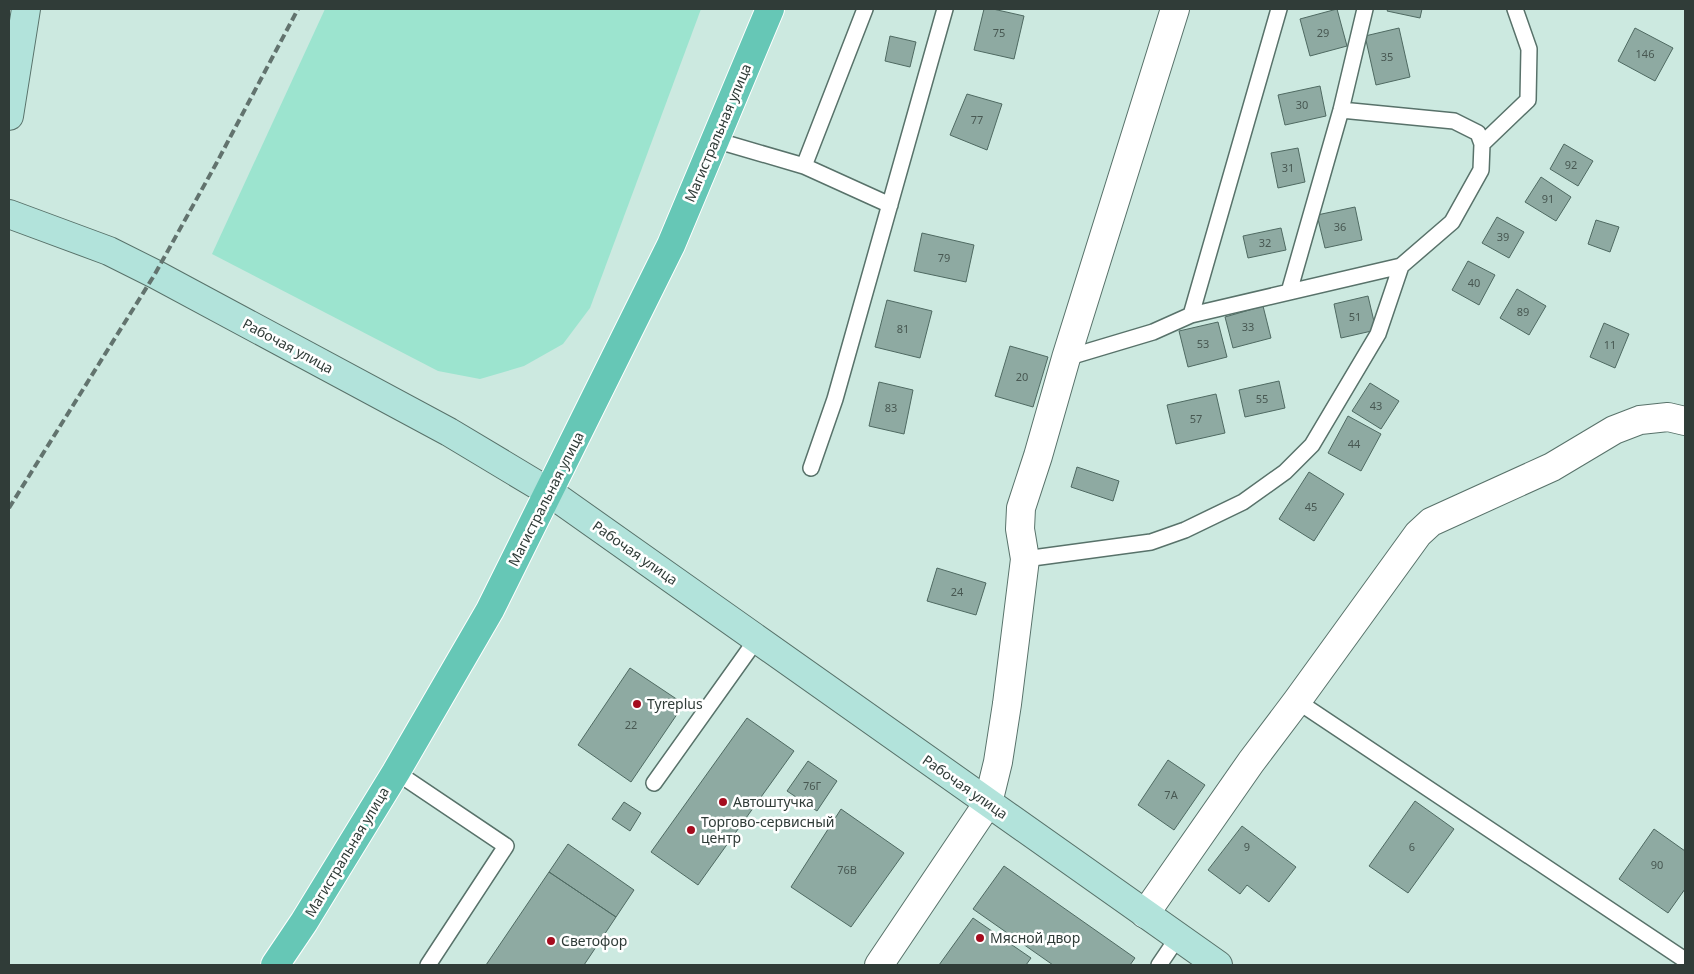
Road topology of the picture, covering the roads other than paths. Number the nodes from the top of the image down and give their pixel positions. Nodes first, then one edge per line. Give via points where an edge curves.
1 (26, 9) edge
2 (770, 9) edge
3 (865, 9) edge
4 (946, 9) edge
5 (1175, 9) edge
6 (1279, 9) edge
7 (1365, 9) edge
8 (1515, 9) edge
9 (1341, 110) junction
10 (9, 116) edge
11 (715, 140) junction
12 (1482, 144) junction
13 (804, 166) junction
14 (890, 205) junction
15 (9, 214) edge
16 (1400, 266) junction
17 (1288, 292) junction
18 (1191, 315) junction
19 (1066, 358) junction
20 (1685, 421) edge
21 (811, 468) dead end
22 (549, 492) junction
23 (1025, 559) junction
24 (756, 640) junction
25 (1297, 701) junction
26 (396, 772) junction
27 (654, 783) dead end
28 (988, 803) junction
29 (1145, 914) junction
30 (1178, 937) junction
31 (1685, 960) edge
32 (275, 965) edge
33 (428, 965) edge
34 (879, 965) edge
35 (1159, 965) edge
36 (1218, 965) edge

1 - 10 street
2 - 11 main road, Магистральная улица
3 - 13 lane
4 - 14 lane
5 - 19 street
6 - 18 lane
7 - 9 lane
8 - 12 lane via 1529,49 1528,100
9 - 12 lane via 1454,120 1478,133
9 - 17 lane
11 - 13 lane
11 - 22 main road, Магистральная улица via 671,246
12 - 16 lane via 1481,170 1452,222
13 - 14 lane
14 - 21 lane via 835,399
15 - 22 street, Рабочая улица via 109,251 155,274 449,432
16 - 17 lane
16 - 23 lane via 1378,334 1312,445 1285,472 1243,502 1185,530 1151,542
17 - 18 lane
18 - 19 lane via 1153,332
19 - 23 street via 1021,508 1020,529
20 - 25 street via 1668,417 1640,420 1614,430 1552,467 1431,522 1418,534
22 - 24 street, Рабочая улица
22 - 26 main road, Магистральная улица via 490,610
23 - 28 street via 1007,704
24 - 27 lane
24 - 28 street, Рабочая улица
25 - 29 street
25 - 31 lane
26 - 32 main road, Магистральная улица
26 - 33 lane via 506,846
28 - 29 street, Рабочая улица
28 - 34 street
29 - 30 street, Рабочая улица
30 - 35 lane
30 - 36 street, Рабочая улица

